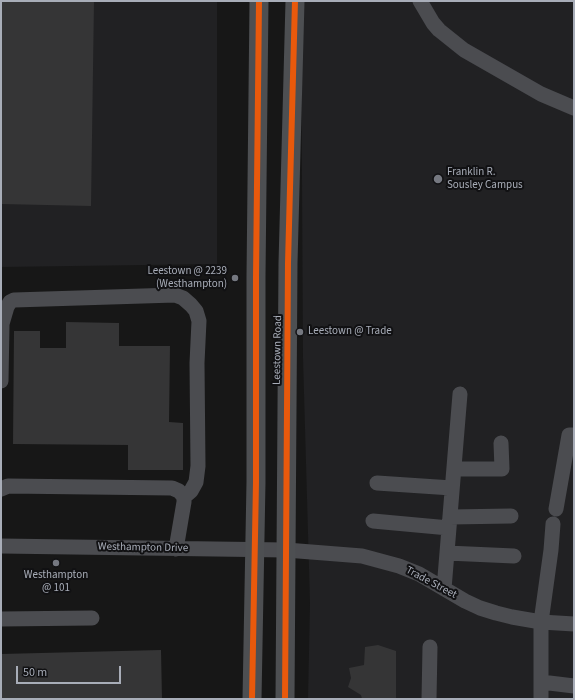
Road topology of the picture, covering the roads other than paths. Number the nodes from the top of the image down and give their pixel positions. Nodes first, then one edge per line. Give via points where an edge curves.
1 (260, 1) edge
2 (295, 1) edge
3 (420, 1) edge
4 (574, 108) edge
5 (1, 381) edge
6 (460, 394) dead end
7 (574, 435) edge
8 (501, 443) dead end
9 (454, 469) junction
10 (377, 483) dead end
11 (452, 488) junction
12 (1, 490) edge
13 (184, 497) junction
14 (556, 509) dead end
15 (511, 516) dead end
16 (373, 521) dead end
17 (449, 522) junction
18 (553, 524) dead end
19 (1, 546) edge
20 (176, 549) junction
21 (255, 550) junction
22 (286, 550) junction
23 (447, 553) junction
24 (514, 556) dead end
25 (444, 589) junction
26 (92, 618) dead end
27 (1, 619) edge
28 (541, 622) junction
29 (574, 624) edge
30 (430, 647) dead end
31 (541, 682) junction
32 (574, 686) edge
33 (252, 699) edge
34 (285, 699) edge
35 (429, 699) edge
36 (541, 699) edge

1 - 21 main road, Leestown Road
2 - 22 main road, Leestown Road via 288,263
3 - 4 street via 439,30 464,50 541,94
5 - 13 street via 2,324 6,307 14,300 175,295 183,298 196,311 199,321 198,466 196,482
6 - 9 street
7 - 14 street via 569,435
8 - 9 street via 502,469
9 - 11 street
10 - 11 street
11 - 17 street
12 - 13 street via 8,486 172,488
13 - 20 street
15 - 17 street
16 - 17 street
17 - 23 street
18 - 28 street
19 - 20 street, Westhampton Drive
20 - 21 street, Westhampton Drive
21 - 22 street, Westhampton Drive
21 - 33 main road, Leestown Road
22 - 25 street, Trade Street via 362,556 419,574
22 - 34 main road, Leestown Road
23 - 24 street
23 - 25 street
25 - 28 street, Trade Street via 485,610
26 - 27 street
28 - 29 street, Trade Street
28 - 31 street
30 - 35 street
31 - 32 street
31 - 36 street

